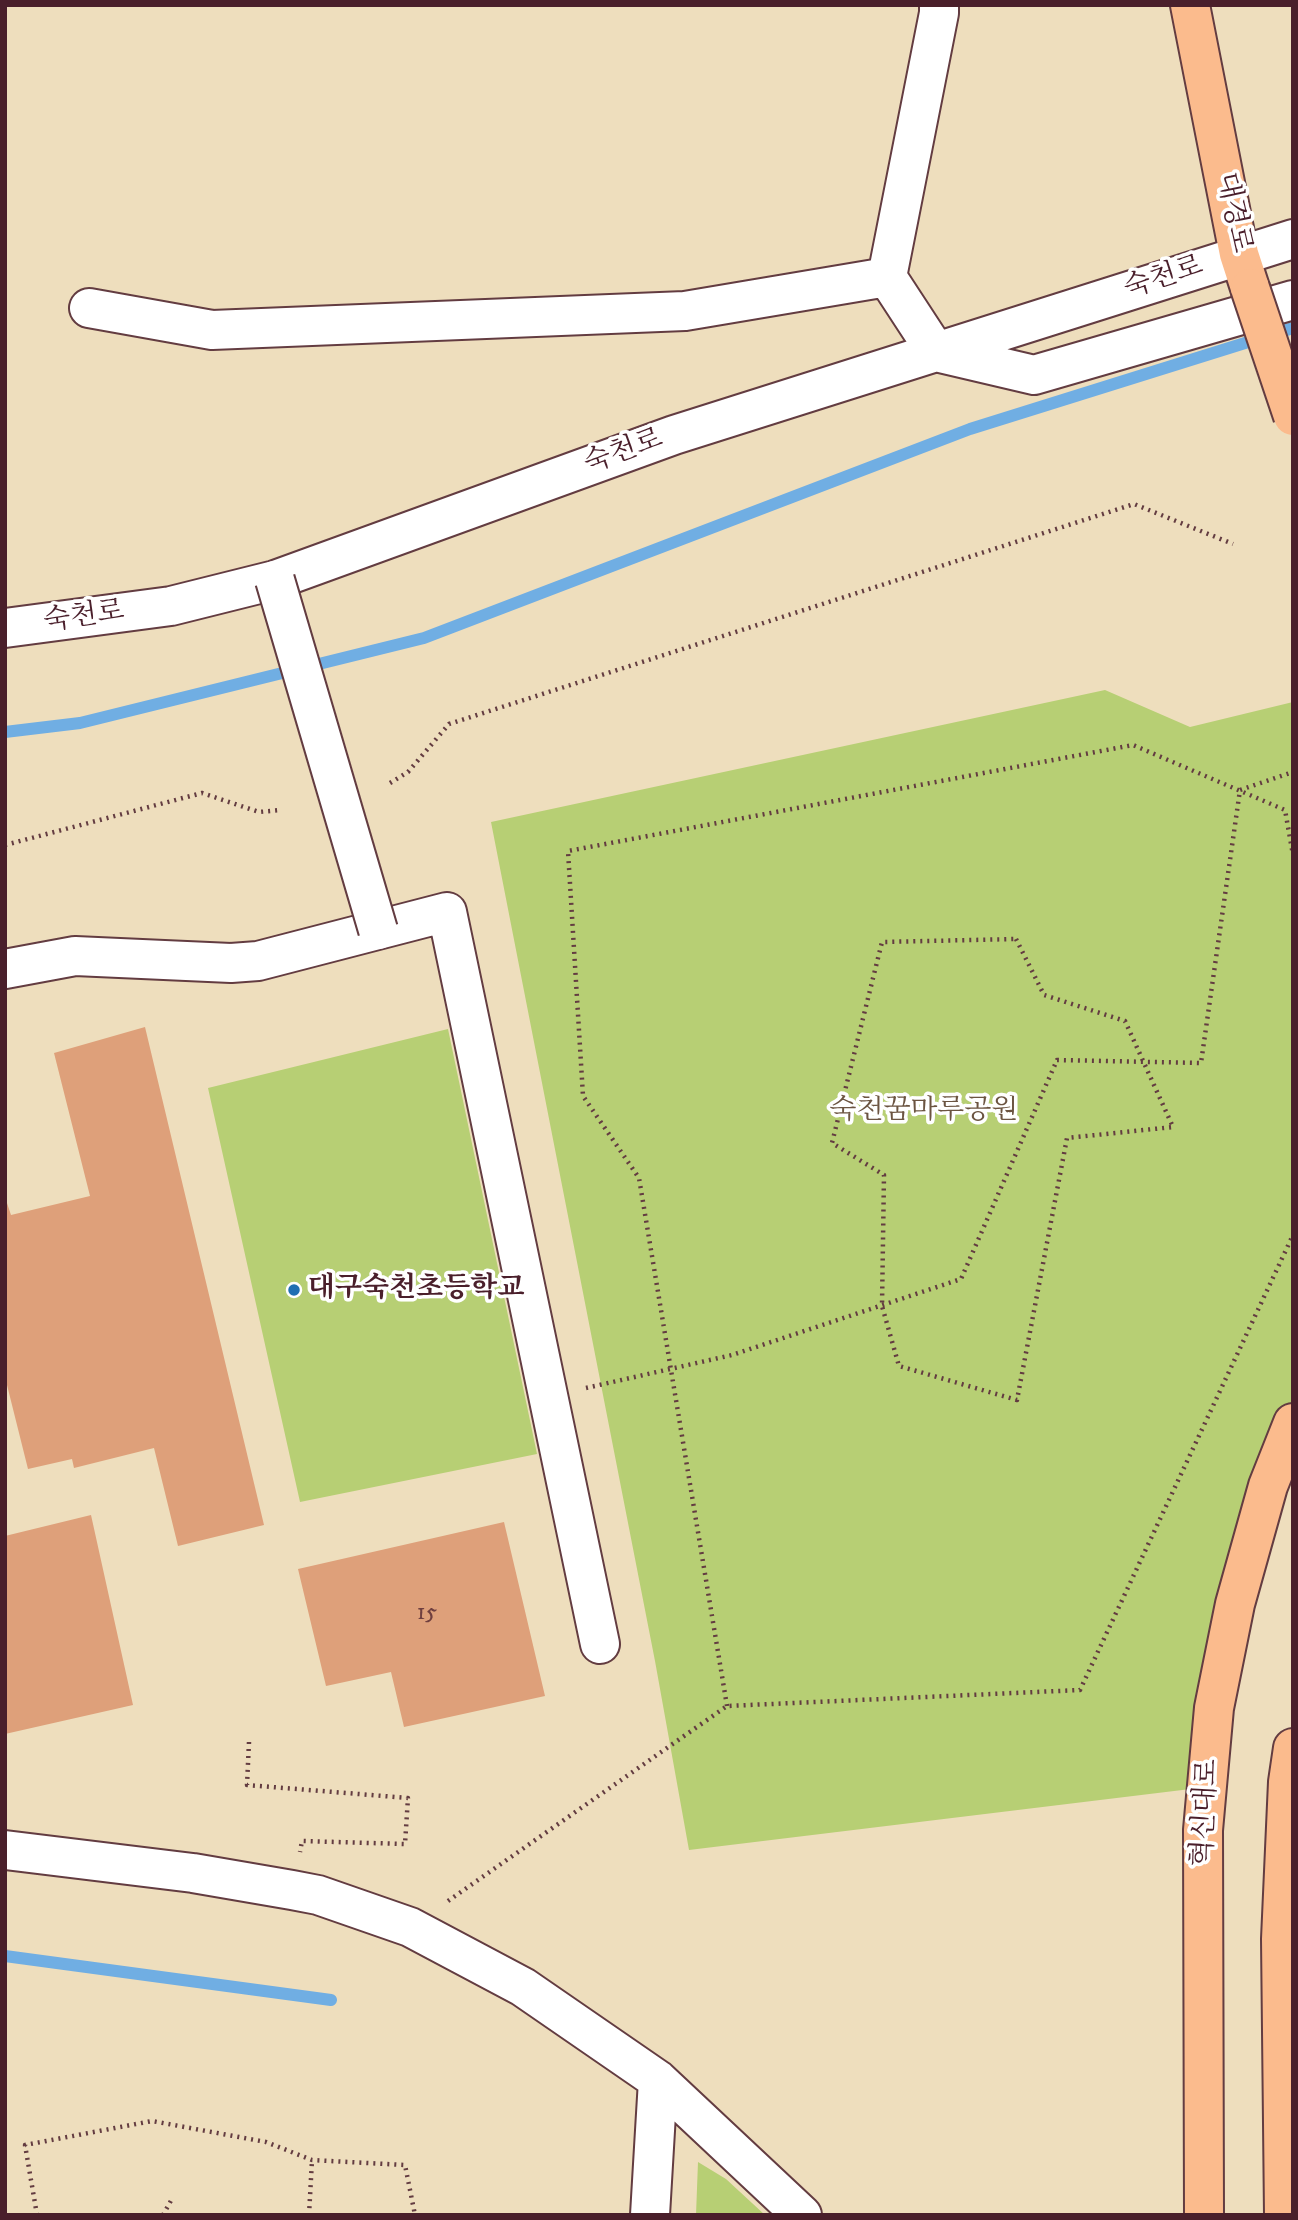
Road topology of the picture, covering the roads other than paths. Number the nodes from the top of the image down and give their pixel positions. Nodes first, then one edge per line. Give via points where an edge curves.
1 (939, 5) edge
2 (1190, 5) edge
3 (1293, 239) edge
4 (1244, 271) junction
5 (887, 277) junction
6 (1293, 300) edge
7 (89, 308) dead end
8 (936, 352) junction
9 (1293, 416) edge
10 (275, 580) junction
11 (5, 628) edge
12 (378, 930) junction
13 (5, 969) edge
14 (1293, 1423) edge
15 (600, 1644) dead end
16 (1293, 1748) edge
17 (5, 1850) edge
18 (658, 2080) junction
19 (650, 2215) edge
20 (802, 2215) edge
21 (1204, 2215) edge
22 (1284, 2215) edge

1 - 5 street
2 - 4 main road, 대경로
3 - 4 street, 숙천로
4 - 8 street, 숙천로
4 - 9 main road, 대경로, bridge
5 - 7 street via 685,311 212,330
5 - 8 street
6 - 8 street via 1034,375
8 - 10 street, 숙천로 via 674,435
10 - 11 street, 숙천로 via 171,606
10 - 12 street, bridge
12 - 13 street via 258,961 75,956
12 - 15 street via 447,912
14 - 21 main road, 혁신대로 via 1264,1499 1235,1605 1214,1708 1203,1830
16 - 22 main road via 1287,1782 1281,1939
17 - 18 street via 292,1890 410,1927 523,1987
18 - 19 street
18 - 20 street

